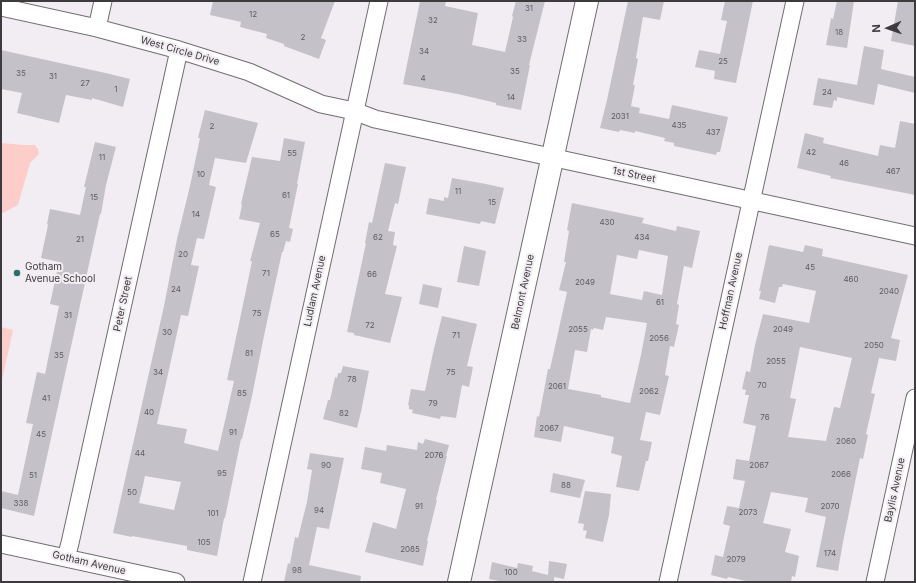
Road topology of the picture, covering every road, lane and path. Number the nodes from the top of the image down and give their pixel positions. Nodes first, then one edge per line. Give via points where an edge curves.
1 (103, 1) edge
2 (379, 1) edge
3 (587, 1) edge
4 (795, 1) edge
5 (1, 6) edge
6 (97, 28) junction
7 (179, 50) junction
8 (354, 111) junction
9 (552, 158) junction
10 (751, 200) junction
11 (915, 236) edge
12 (915, 398) edge
13 (1, 544) edge
14 (66, 558) junction
15 (147, 579) edge
16 (176, 582) edge
17 (252, 582) edge
18 (459, 582) edge
19 (668, 582) edge
20 (875, 582) edge

1 - 6 street
2 - 8 street, Ludlam Avenue
3 - 9 street, Belmont Avenue
4 - 10 street, Hoffman Avenue
5 - 6 street, West Circle Drive
6 - 7 street, West Circle Drive
7 - 8 street, West Circle Drive via 249,72 321,104
7 - 14 street, Peter Street
8 - 9 street, 1st Street via 376,119
8 - 17 street, Ludlam Avenue
9 - 10 street, 1st Street
9 - 18 street, Belmont Avenue
10 - 11 street, 1st Street
10 - 19 street, Hoffman Avenue
12 - 20 street, Baylis Avenue
13 - 14 street, Gotham Avenue
14 - 15 street, Gotham Avenue
15 - 16 street, Gotham Avenue

